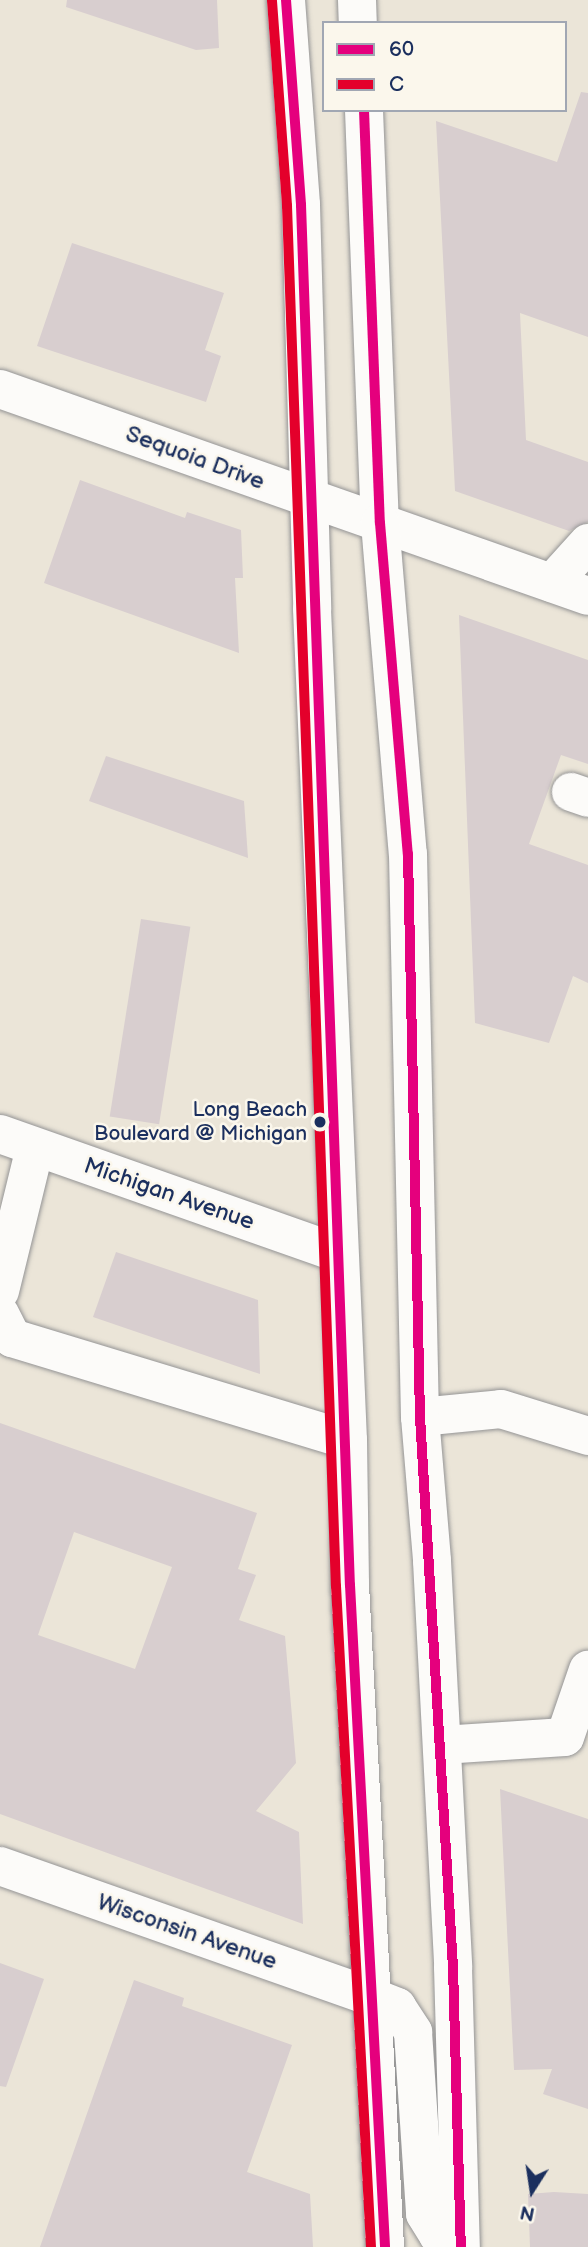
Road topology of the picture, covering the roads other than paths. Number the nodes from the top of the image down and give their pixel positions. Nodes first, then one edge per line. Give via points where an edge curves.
1 (286, 0) edge
2 (357, 0) edge
3 (358, 21) edge
4 (364, 112) edge
5 (0, 389) edge
6 (310, 499) junction
7 (380, 523) junction
8 (588, 543) edge
9 (552, 583) junction
10 (588, 596) edge
11 (0, 1134) edge
12 (36, 1146) junction
13 (337, 1253) junction
14 (0, 1291) edge
15 (0, 1314) edge
16 (420, 1417) junction
17 (588, 1436) edge
18 (348, 1440) junction
19 (588, 1670) edge
20 (442, 1745) junction
21 (0, 1866) edge
22 (375, 1998) junction
23 (385, 2247) edge
24 (460, 2247) edge

1 - 6 main road via 301,205
2 - 3 main road
4 - 7 main road
5 - 6 main road, Sequoia Drive
6 - 7 main road, Sequoia Drive
6 - 13 main road
7 - 9 main road, Sequoia Drive
7 - 16 main road via 408,854
8 - 9 main road
9 - 10 main road, Sequoia Drive
11 - 12 main road, Michigan Avenue
12 - 13 main road, Michigan Avenue
12 - 14 main road
13 - 18 main road
15 - 18 main road via 12,1338
16 - 17 main road via 501,1409
16 - 20 main road
18 - 22 main road via 351,1585
19 - 20 main road via 565,1737
20 - 24 main road
21 - 22 main road, Wisconsin Avenue
22 - 23 main road
22 - 24 main road, Wisconsin Avenue via 397,2007 413,2032 425,2214 438,2235

